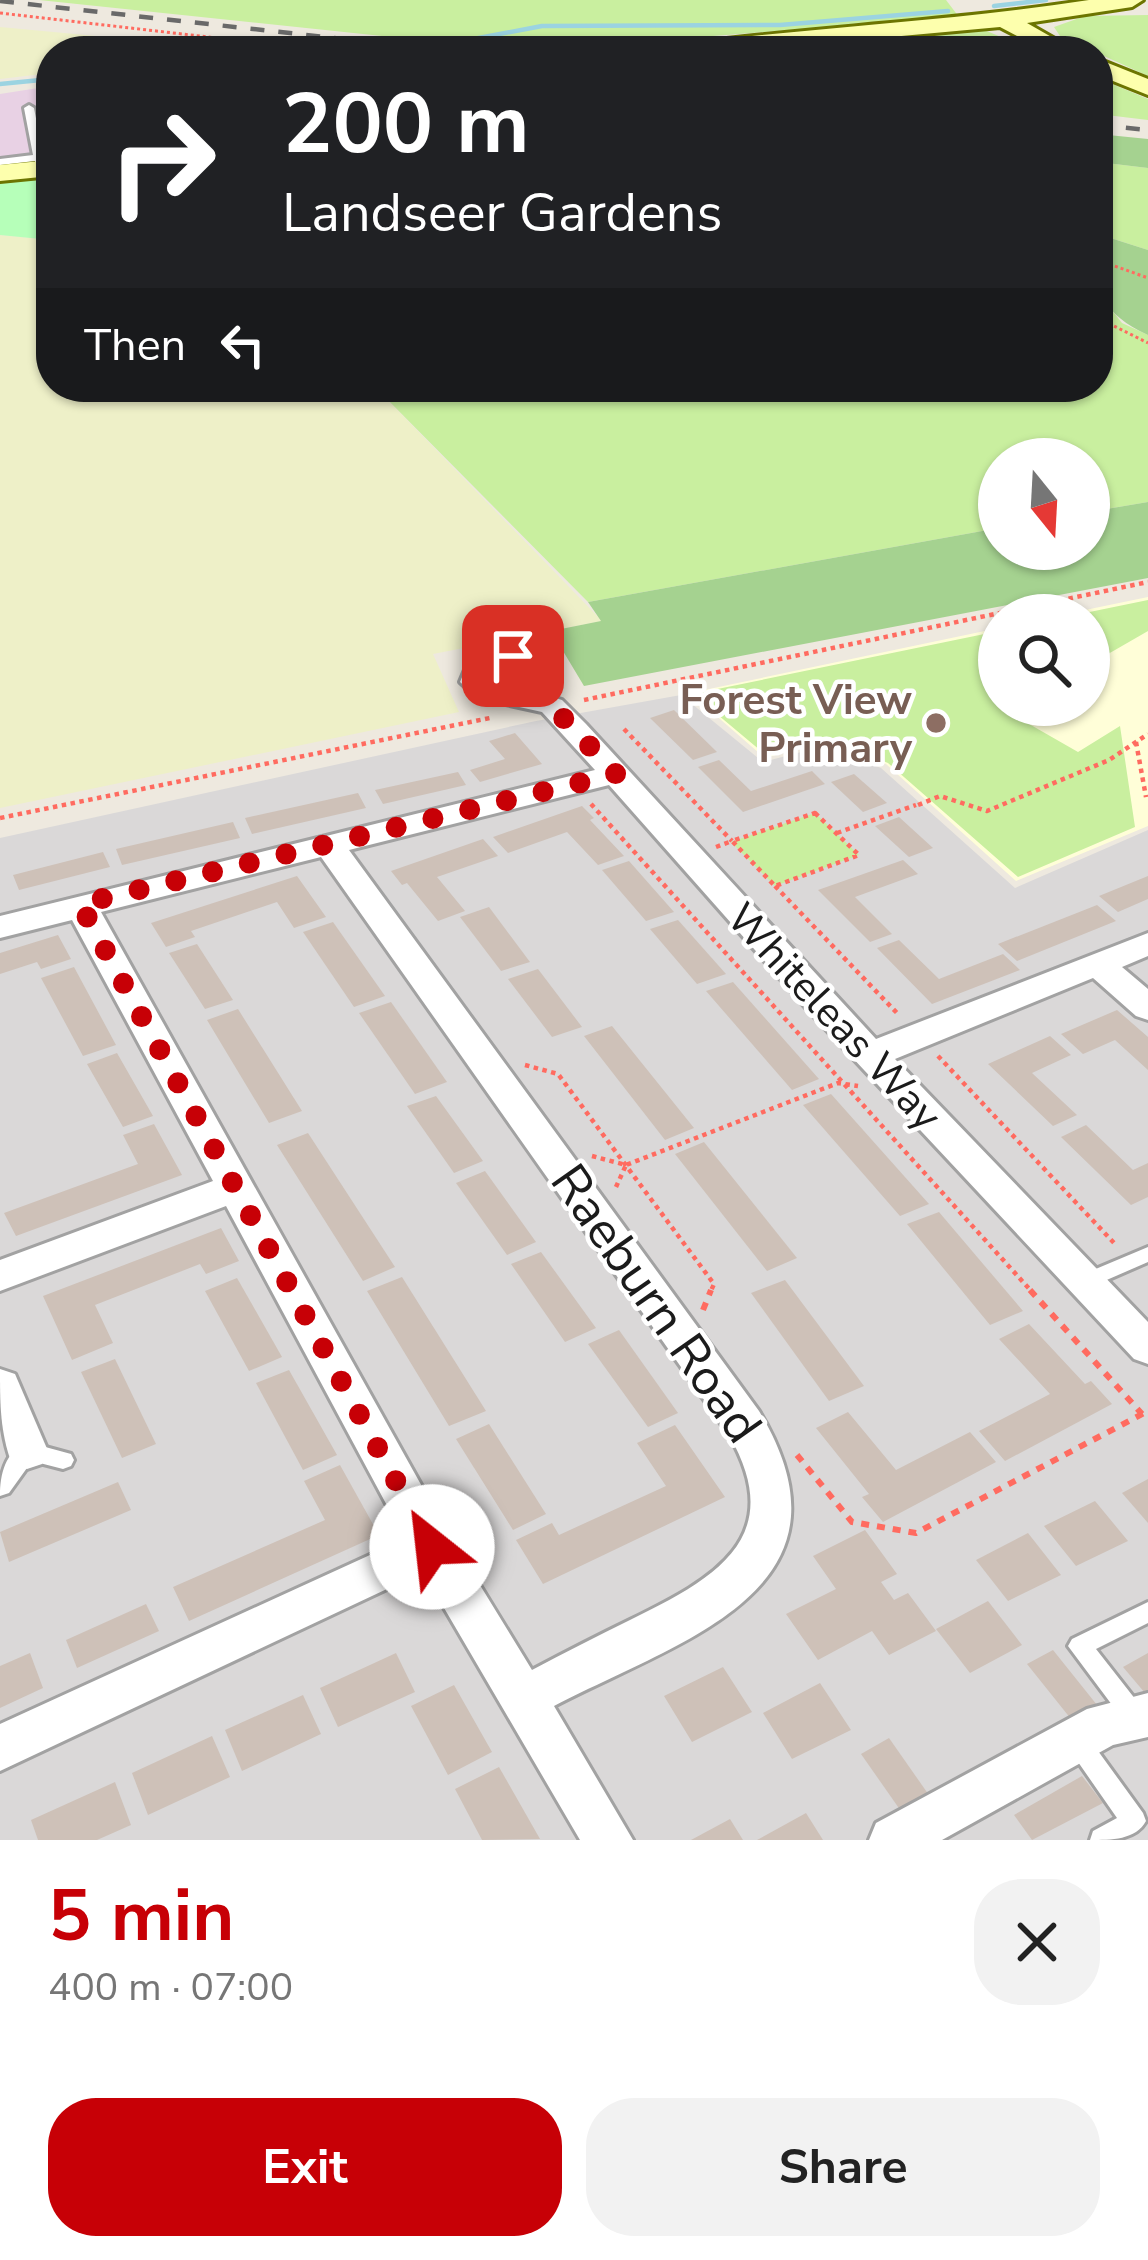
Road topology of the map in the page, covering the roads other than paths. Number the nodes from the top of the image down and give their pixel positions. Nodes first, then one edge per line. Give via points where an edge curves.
1 (1132, 0) edge
2 (1004, 20) junction
3 (803, 36) edge
4 (1035, 36) edge
5 (1113, 73) edge
6 (1148, 88) edge
7 (29, 108) dead end
8 (36, 134) edge
9 (0, 162) edge
10 (36, 164) edge
11 (36, 166) edge
12 (0, 173) edge
13 (538, 694) road end
14 (616, 774) junction
15 (327, 843) junction
16 (80, 904) junction
17 (0, 927) edge
18 (1148, 944) edge
19 (1098, 964) junction
20 (1148, 1008) edge
21 (870, 1054) junction
22 (236, 1188) junction
23 (1140, 1258) edge
24 (0, 1276) edge
25 (1085, 1281) junction
26 (1148, 1348) edge
27 (0, 1386) edge
28 (45, 1456) joint
29 (1, 1487) edge
30 (432, 1547) junction
31 (1148, 1612) edge
32 (525, 1697) junction
33 (1142, 1717) edge
34 (1076, 1740) junction
35 (0, 1748) edge
36 (608, 1840) edge
37 (894, 1840) edge
38 (1102, 1840) edge

1 - 2 street
2 - 3 street
2 - 4 street
5 - 6 street
7 - 8 lane
9 - 10 lane
11 - 12 street
13 - 14 street, Whiteleas Way
14 - 15 street
14 - 21 street, Whiteleas Way
15 - 16 street
15 - 32 street, Raeburn Road via 764,1451 772,1529 728,1591
16 - 17 street
16 - 22 street
18 - 19 street
19 - 20 street
19 - 21 street
21 - 25 street, Whiteleas Way
22 - 24 street
22 - 30 street
23 - 25 lane
25 - 26 street, Whiteleas Way
27 - 28 street
28 - 29 lane
30 - 32 street
30 - 35 street
31 - 33 lane via 1080,1646
32 - 36 street
33 - 34 street
34 - 37 street
34 - 38 lane via 1134,1821

